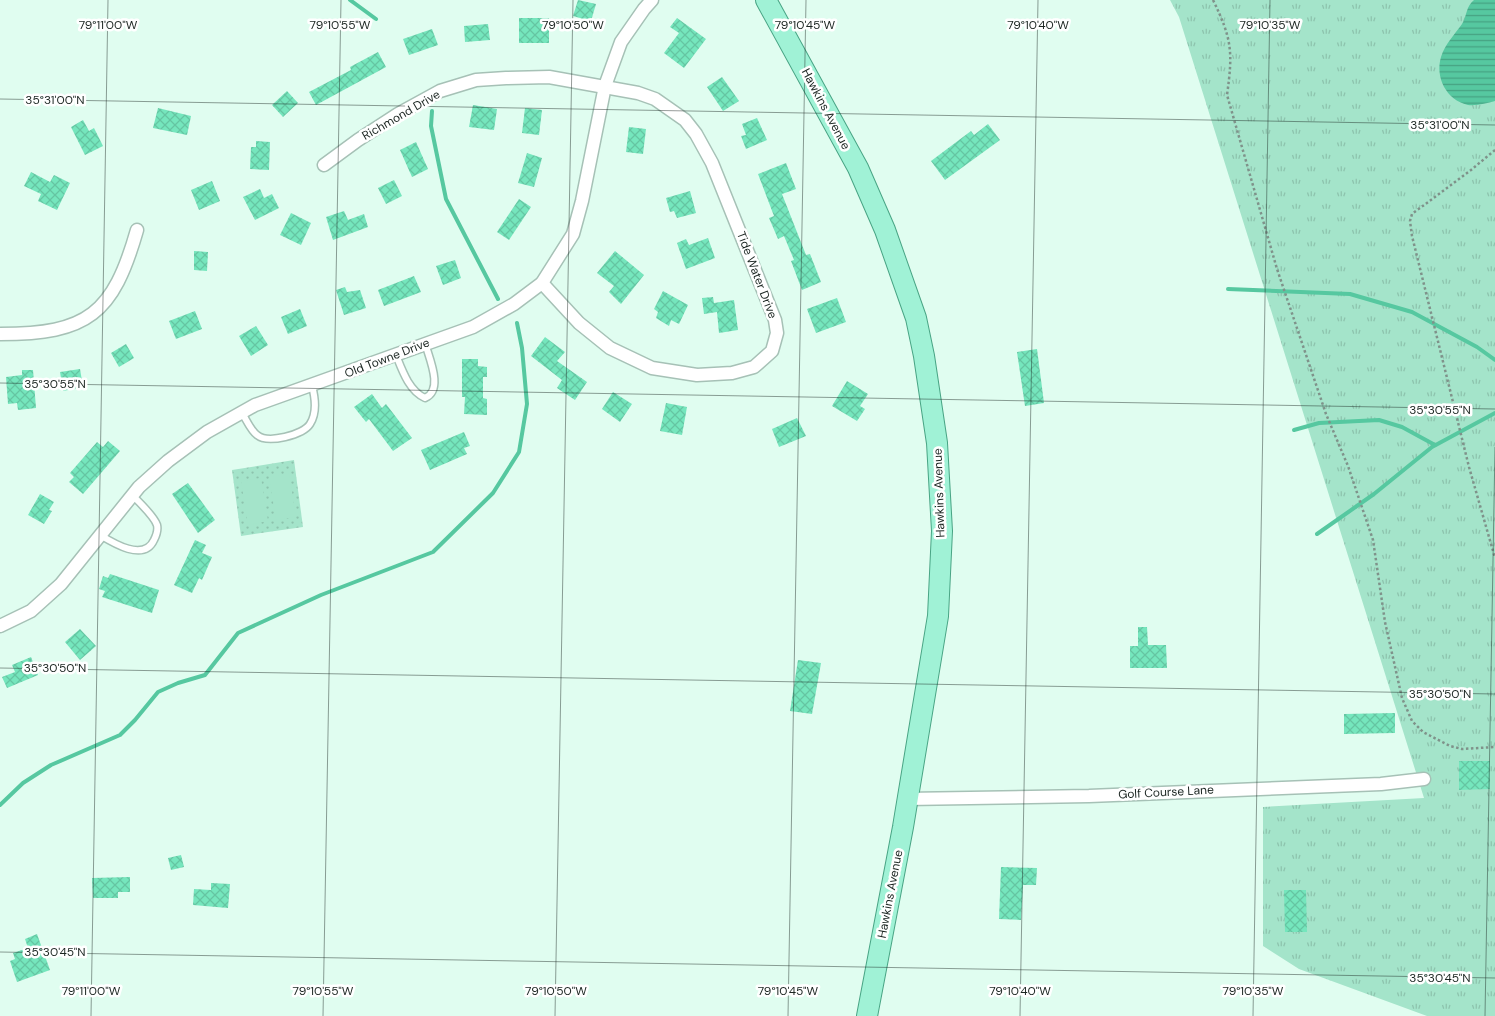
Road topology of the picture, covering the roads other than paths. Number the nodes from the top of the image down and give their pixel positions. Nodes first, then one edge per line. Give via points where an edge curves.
1 (652, 0) edge
2 (766, 0) edge
3 (605, 86) junction
4 (324, 165) dead end
5 (137, 230) dead end
6 (542, 283) junction
7 (0, 334) edge
8 (426, 343) junction
9 (396, 354) junction
10 (312, 386) junction
11 (242, 413) junction
12 (132, 495) junction
13 (100, 535) junction
14 (0, 626) edge
15 (1424, 779) dead end
16 (906, 799) junction
17 (868, 1016) edge

1 - 3 street, Old Towne Drive via 621,42
2 - 16 main road, Hawkins Avenue via 858,168 901,272 924,356 938,443 942,531 938,616
3 - 4 street, Richmond Drive via 549,78 476,80 440,91 398,114
3 - 6 street, Old Towne Drive via 573,234
3 - 6 street, Tide Water Drive via 656,99 685,120 696,134 712,163 775,320 777,333 772,351 754,367 732,373 697,375 652,368 610,348 579,322
5 - 7 street via 117,286 100,308 82,322 59,329
6 - 8 street, Old Towne Drive via 514,304 473,327
8 - 9 street, Old Towne Drive
8 - 9 lane via 435,379 431,396 425,398 416,392 406,379
9 - 10 street, Old Towne Drive
10 - 11 street, Old Towne Drive via 255,405
10 - 11 lane via 314,412 310,424 302,432 267,439 256,435
11 - 12 street, Old Towne Drive via 207,432 168,461
12 - 13 street, Old Towne Drive
12 - 13 lane via 157,524 153,543 144,550 130,550
13 - 14 street, Old Towne Drive via 61,584 31,611
15 - 16 street, Golf Course Lane via 1381,784 1090,796
16 - 17 main road, Hawkins Avenue

